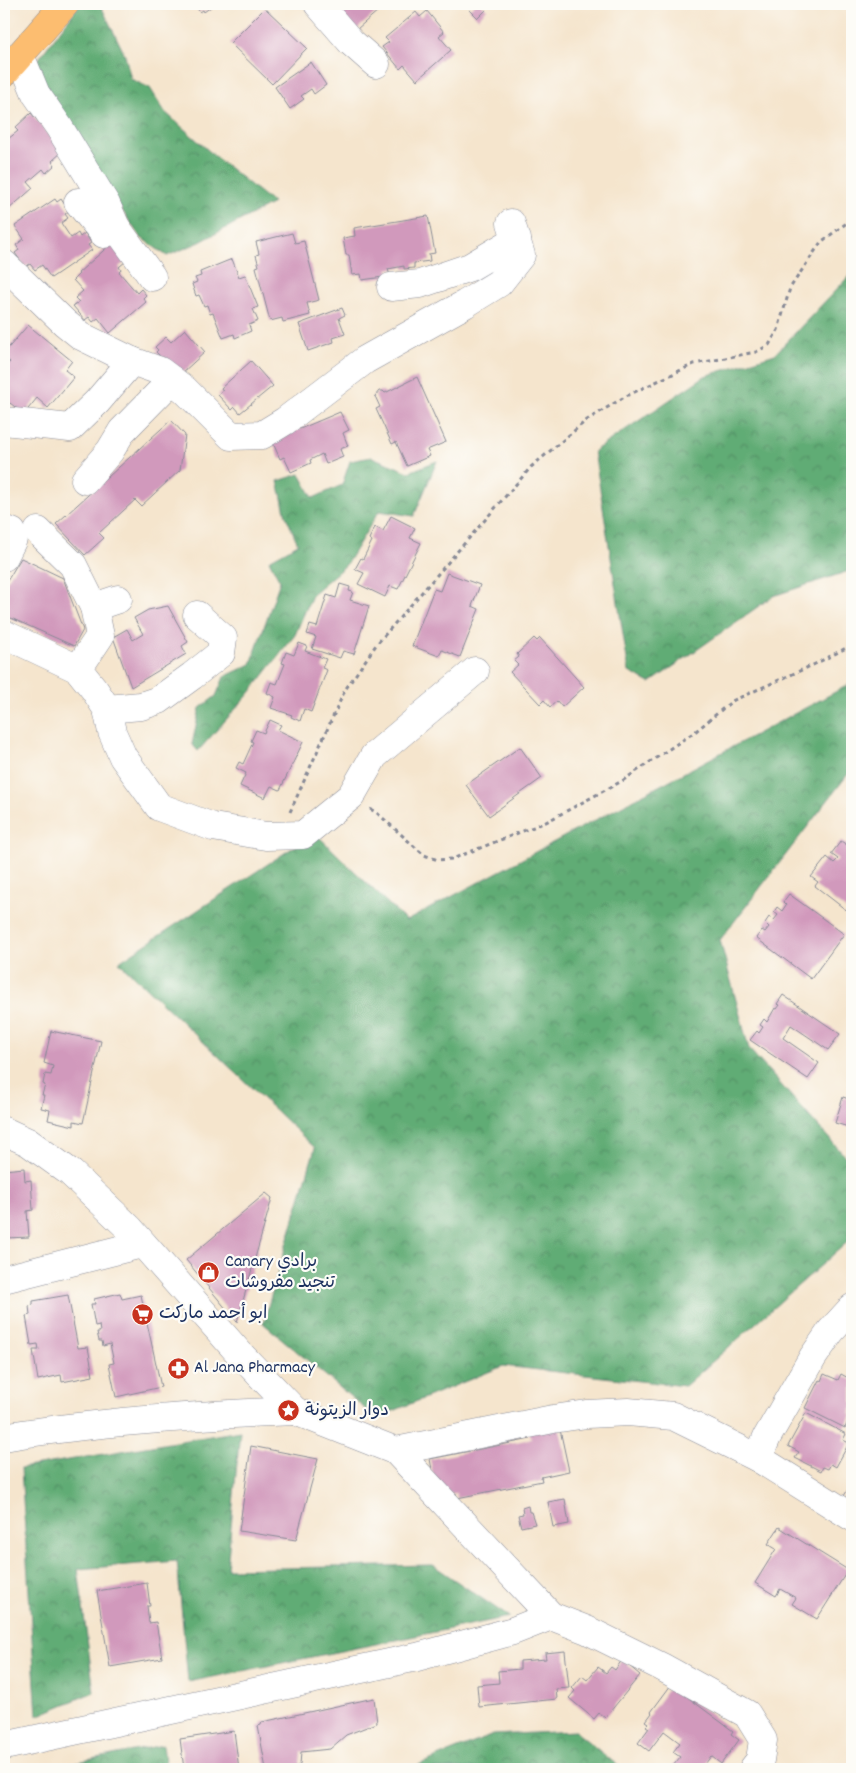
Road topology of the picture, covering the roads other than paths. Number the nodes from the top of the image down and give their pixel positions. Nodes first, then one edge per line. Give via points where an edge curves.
1 (65, 4) edge
2 (318, 4) edge
3 (12, 64) edge
4 (376, 64) dead end
5 (78, 202) dead end
6 (116, 227) junction
7 (4, 264) edge
8 (152, 277) dead end
9 (391, 287) dead end
10 (132, 361) junction
11 (172, 380) junction
12 (4, 421) edge
13 (85, 480) dead end
14 (4, 530) edge
15 (38, 531) dead end
16 (4, 557) edge
17 (197, 615) dead end
18 (4, 634) edge
19 (78, 669) junction
20 (475, 671) dead end
21 (107, 709) junction
22 (4, 1131) edge
23 (142, 1244) junction
24 (4, 1279) edge
25 (852, 1308) edge
26 (295, 1411) junction
27 (4, 1437) edge
28 (396, 1451) junction
29 (758, 1458) junction
30 (852, 1517) edge
31 (551, 1616) junction
32 (4, 1746) edge
33 (753, 1769) edge

1 - 3 main road
2 - 4 street via 351,42
3 - 6 street via 59,127 106,204
5 - 6 street via 104,234
6 - 8 street
7 - 10 street via 81,336
9 - 11 street via 420,284 470,267 514,231 521,255 499,283 364,360 262,435 232,436
10 - 11 street via 160,371
10 - 12 street via 70,428
11 - 13 street via 122,431
14 - 16 street via 12,532 13,539
15 - 19 street via 106,603 100,636
17 - 21 street via 223,638 221,653 159,700 141,706
18 - 19 street
19 - 21 street
20 - 21 street via 374,756 352,796 303,835 266,836 213,827 158,807 123,757 112,732
22 - 23 street via 28,1142 71,1173
23 - 24 street
23 - 26 street
25 - 29 street via 830,1331 813,1357
26 - 27 street via 133,1421
26 - 28 street
28 - 29 street via 553,1419 628,1412 673,1416
28 - 31 street
29 - 30 street
31 - 32 street via 513,1631 417,1657
31 - 33 street via 654,1663 747,1714 763,1740 760,1760

